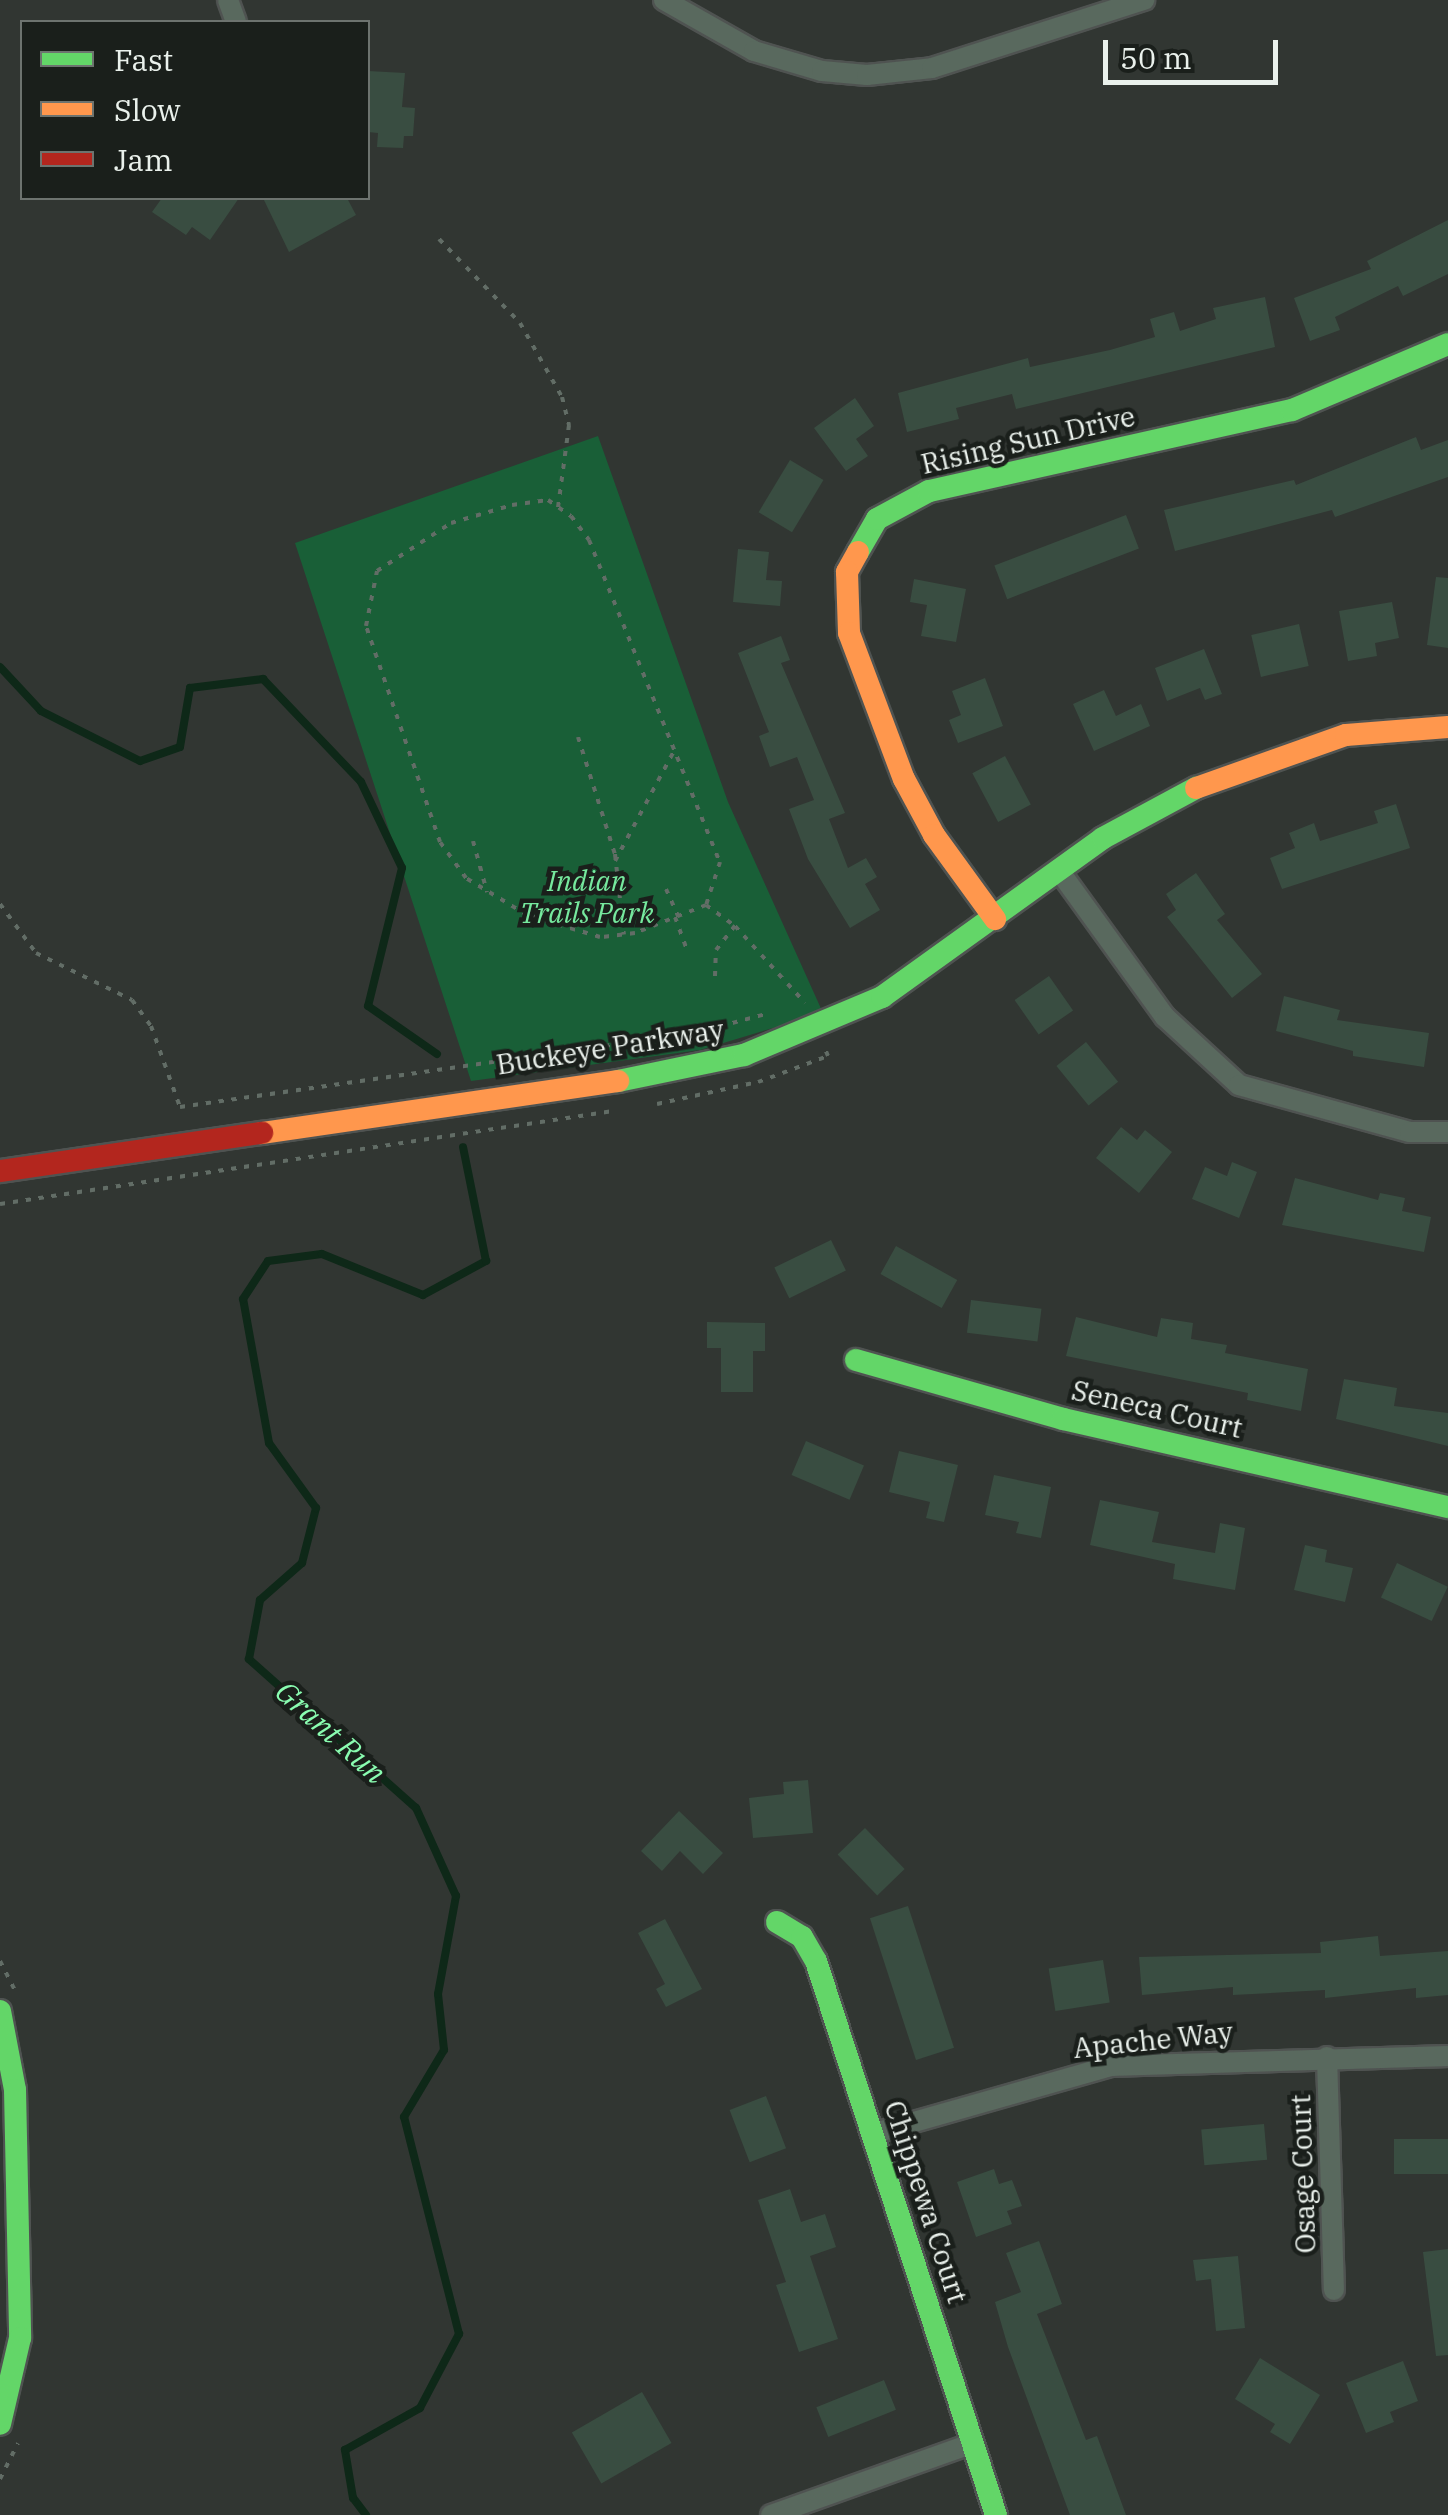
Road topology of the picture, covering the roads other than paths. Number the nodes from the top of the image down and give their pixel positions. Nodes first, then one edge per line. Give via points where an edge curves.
1 (664, 0) edge
2 (1144, 0) edge
3 (1448, 344) edge
4 (1448, 726) edge
5 (1060, 872) junction
6 (995, 919) junction
7 (1448, 1132) edge
8 (0, 1171) edge
9 (856, 1360) dead end
10 (1448, 1507) edge
11 (777, 1922) dead end
12 (0, 2011) edge
13 (1448, 2056) edge
14 (1327, 2057) junction
15 (8, 2090) edge
16 (872, 2134) junction
17 (1334, 2290) dead end
18 (0, 2424) edge
19 (973, 2443) junction
20 (771, 2515) edge
21 (996, 2515) edge

1 - 2 street via 754,51 822,71 867,74 932,68
3 - 6 street, Rising Sun Drive via 1292,410 929,491 877,519 848,572 843,604 849,633 904,779 934,835
4 - 5 street, Buckeye Parkway via 1346,735 1280,751 1158,805
5 - 6 street, Buckeye Parkway
5 - 7 street via 1165,1018 1239,1084 1410,1132
6 - 8 street, Buckeye Parkway via 882,997 831,1023 712,1064
9 - 10 street, Seneca Court via 1063,1418
11 - 16 street, Chippewa Court via 802,1936 816,1961
12 - 15 street
13 - 14 street, Apache Way
14 - 16 street, Apache Way via 1110,2066 1028,2084
14 - 17 street, Osage Court
15 - 18 street via 20,2338
16 - 19 street, Chippewa Court
19 - 20 street
19 - 21 street, Chippewa Court

